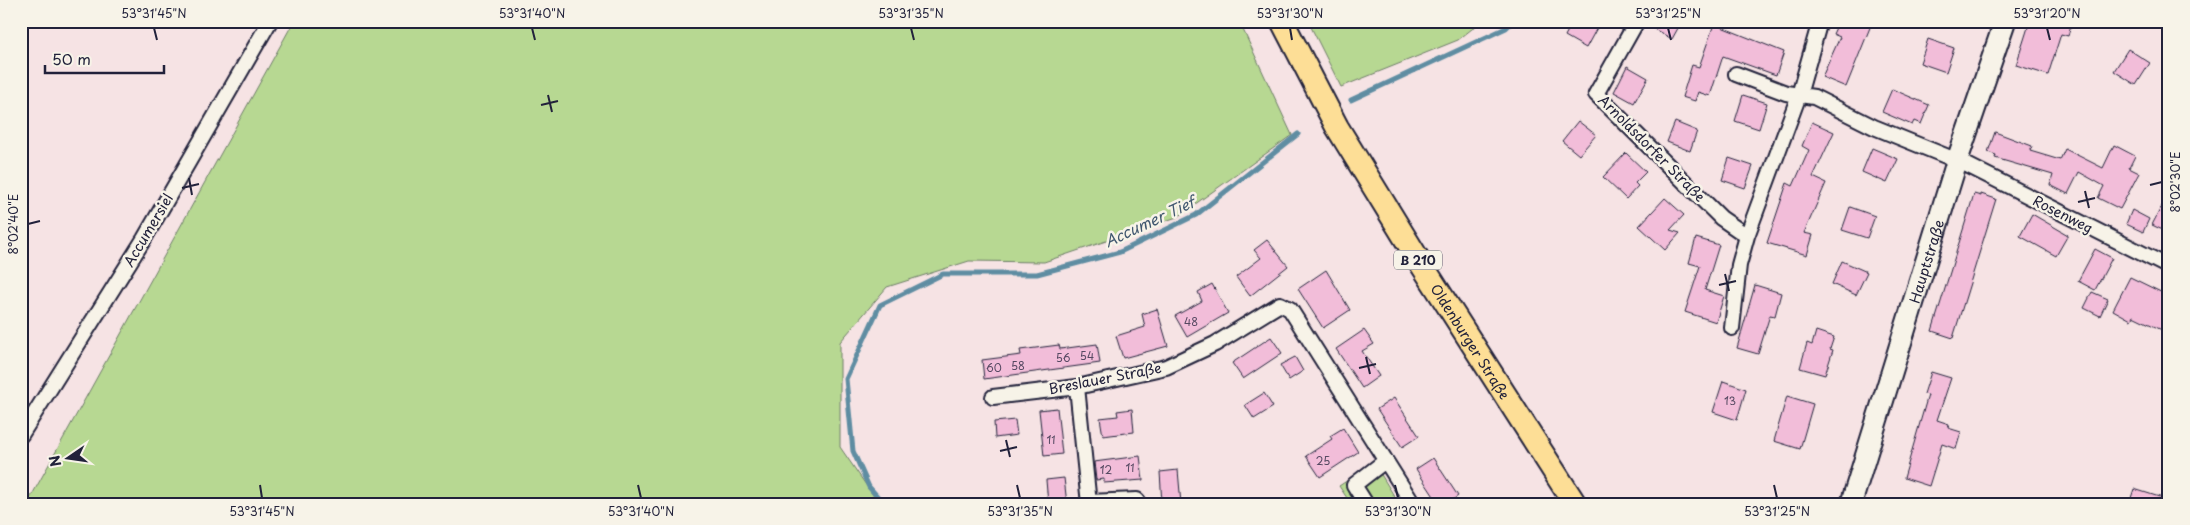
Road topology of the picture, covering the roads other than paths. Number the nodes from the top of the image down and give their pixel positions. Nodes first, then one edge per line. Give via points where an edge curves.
1 (270, 21) edge
2 (1282, 21) edge
3 (1637, 21) edge
4 (1820, 21) edge
5 (2005, 21) edge
6 (1736, 74) dead end
7 (1799, 95) junction
8 (1957, 161) junction
9 (1748, 236) junction
10 (2169, 267) edge
11 (1732, 328) dead end
12 (1077, 387) junction
13 (993, 397) dead end
14 (21, 436) edge
15 (1386, 461) junction
16 (1088, 503) edge
17 (1140, 504) edge
18 (1366, 504) edge
19 (1413, 504) edge
20 (1575, 504) edge
21 (1851, 504) edge

1 - 14 street, Accumersiel via 144,239
2 - 20 main road, Oldenburger Straße / B 210 via 1347,143
3 - 9 street, Arnoldsdorfer Straße via 1596,94 1721,218
4 - 7 street
5 - 8 street, Hauptstraße
6 - 7 street
7 - 8 street via 1814,98
7 - 9 street
8 - 10 street, Rosenweg
8 - 21 street, Hauptstraße
9 - 11 street via 1739,265
12 - 13 street, Breslauer Straße
12 - 15 street, Breslauer Straße via 1166,367 1215,344 1280,304 1290,309
12 - 16 street
15 - 18 street via 1354,485
15 - 19 street, Breslauer Straße
16 - 17 street via 1137,500

